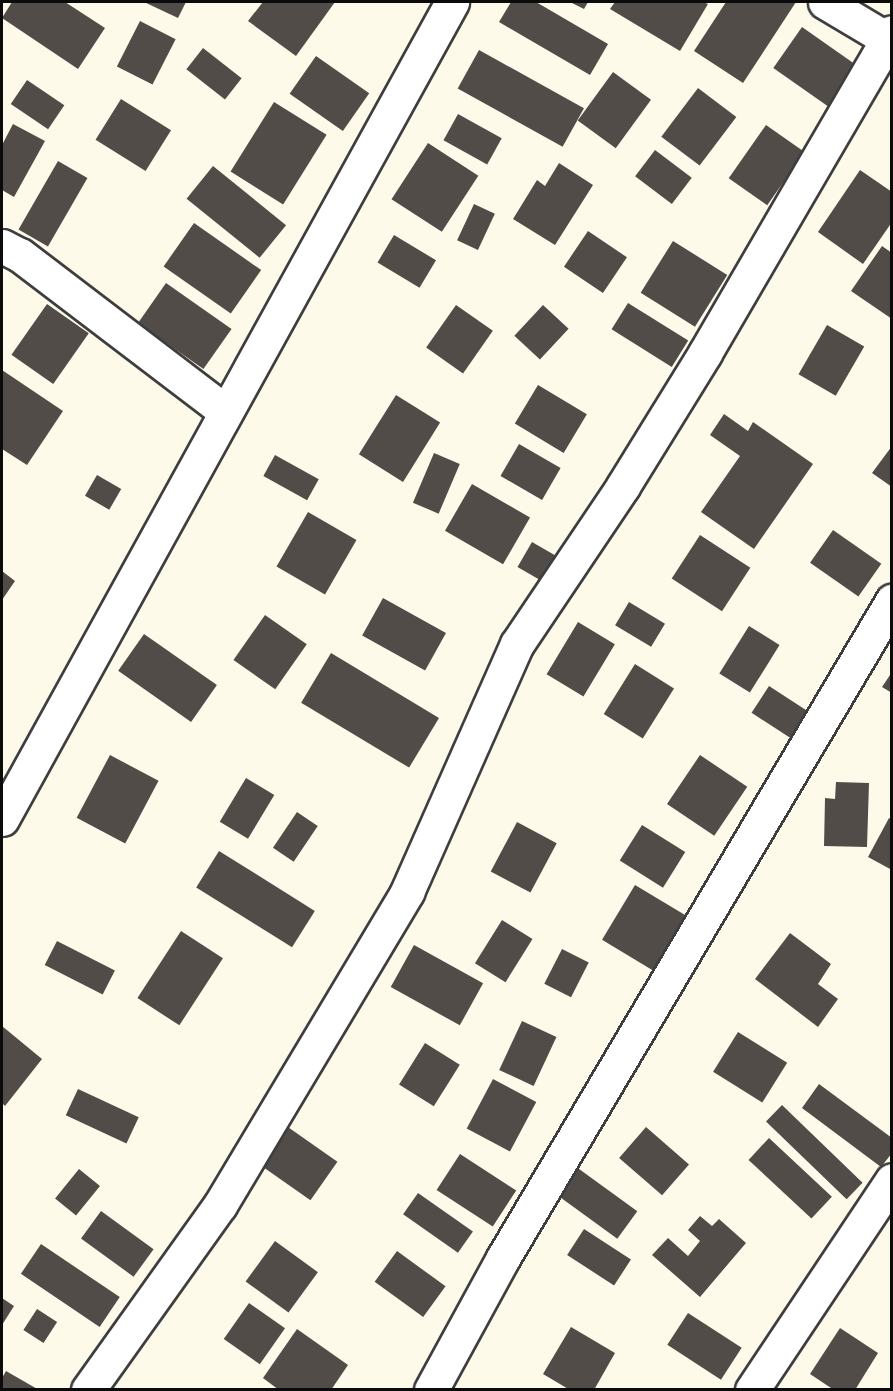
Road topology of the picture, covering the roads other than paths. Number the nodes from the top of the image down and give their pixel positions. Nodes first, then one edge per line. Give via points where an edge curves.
1 (825, 2) edge
2 (441, 5) edge
3 (890, 38) edge
4 (2, 246) edge
5 (225, 411) junction
6 (891, 601) edge
7 (2, 819) edge
8 (891, 1180) edge
9 (88, 1389) edge
10 (432, 1389) edge
11 (752, 1389) edge

1 - 3 street
2 - 5 street
3 - 9 street via 699,363 623,486 517,644 407,892 220,1205
4 - 5 street via 20,255
5 - 7 street
6 - 10 street via 509,1248
8 - 11 street

